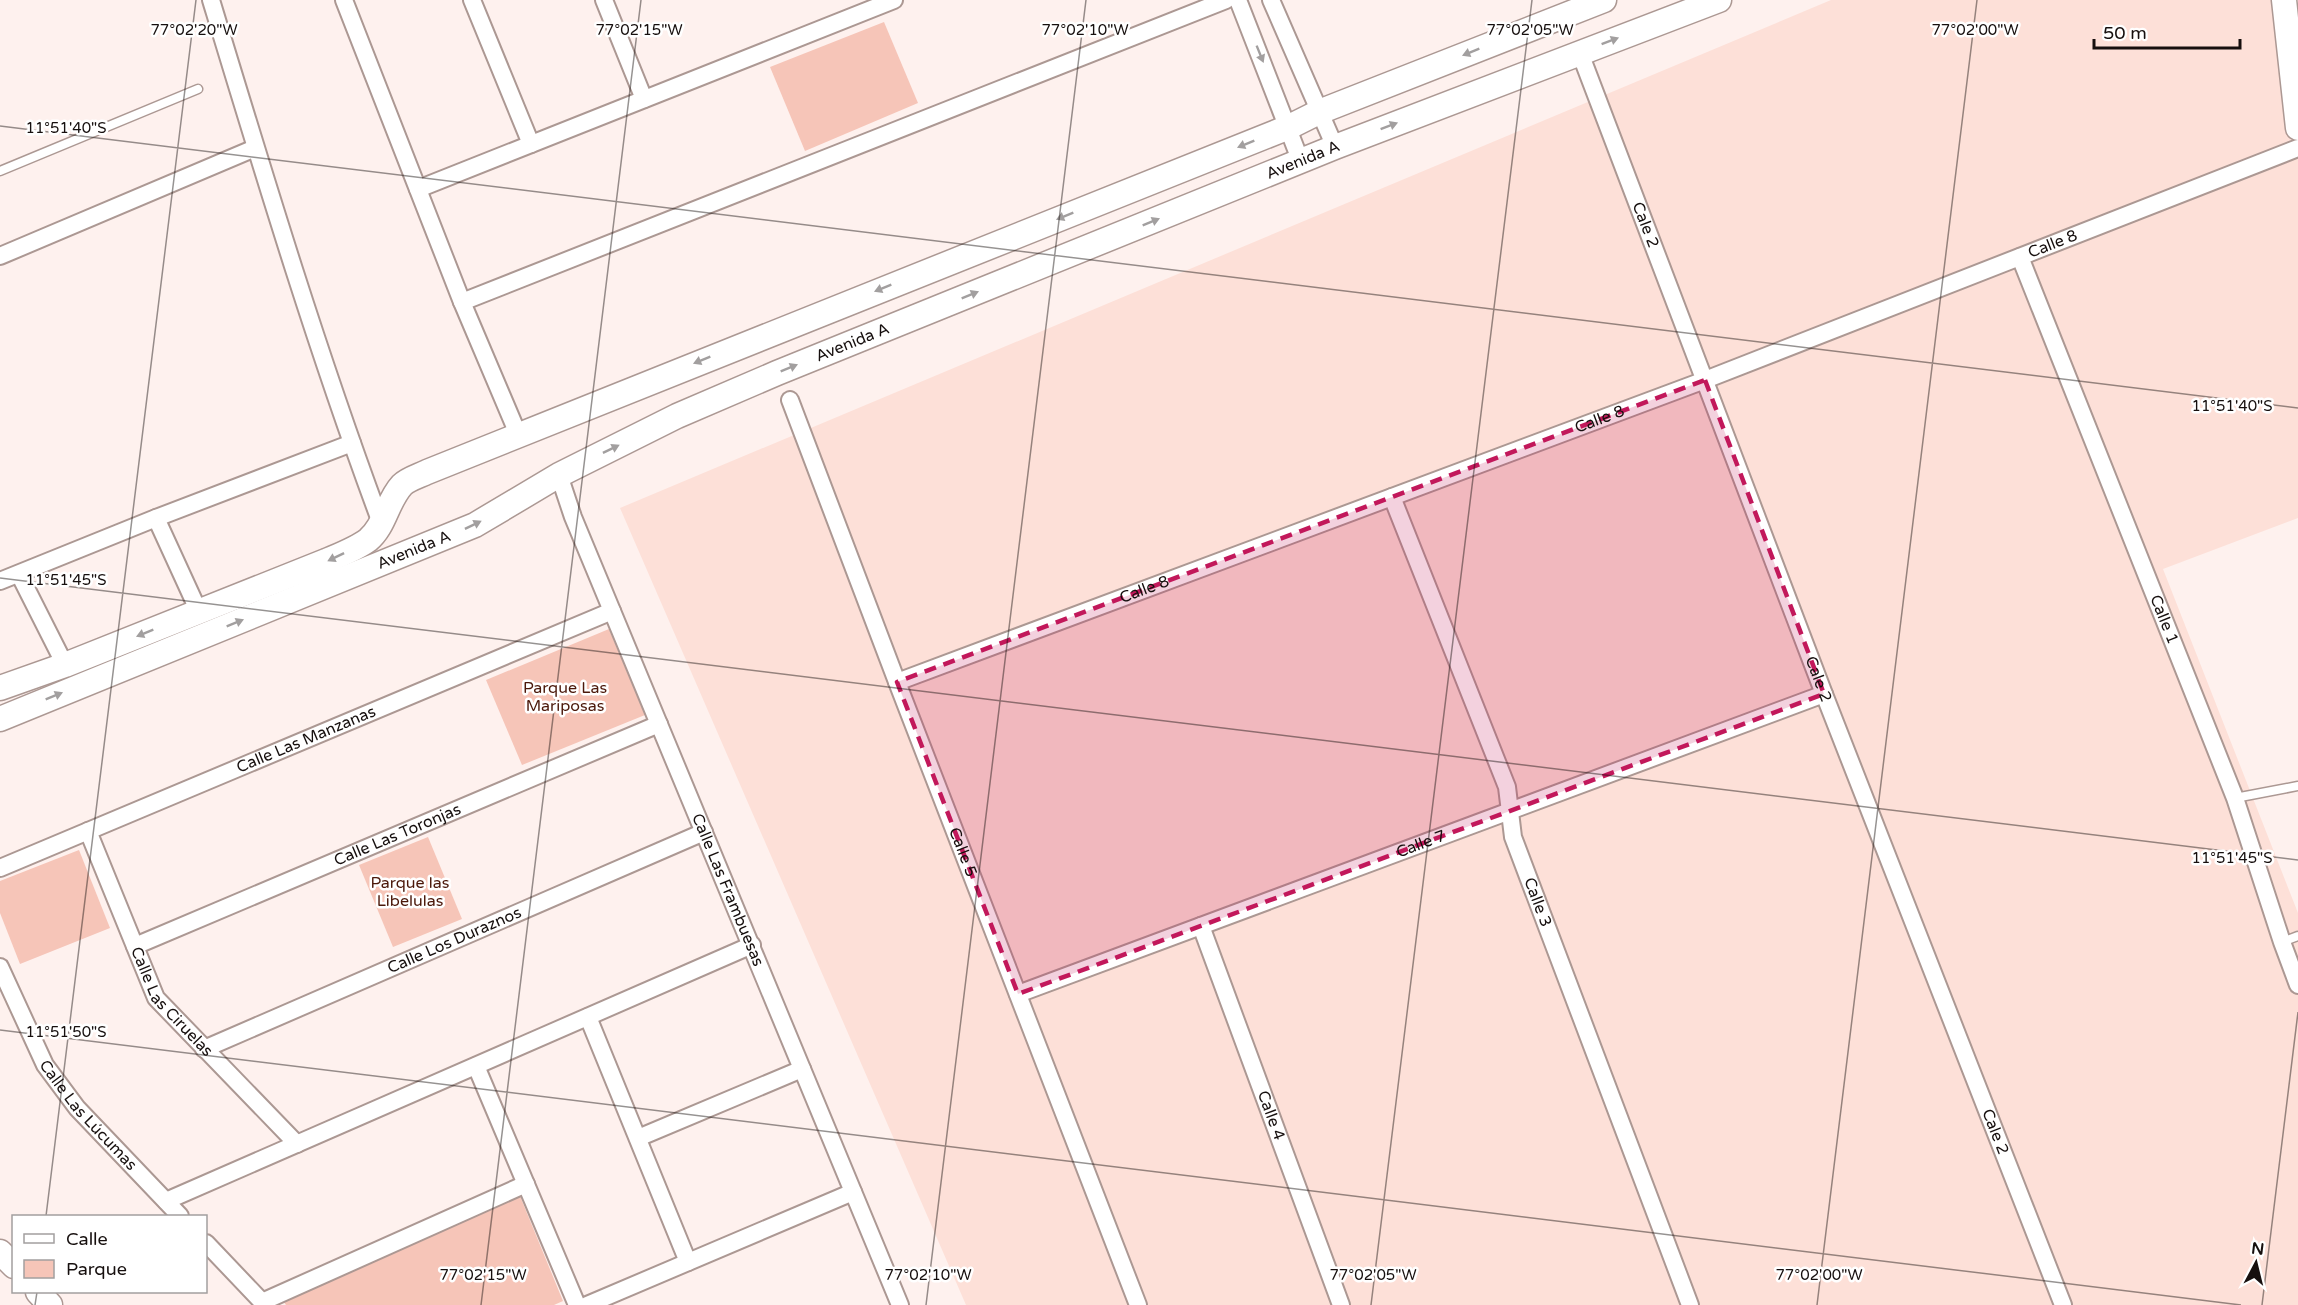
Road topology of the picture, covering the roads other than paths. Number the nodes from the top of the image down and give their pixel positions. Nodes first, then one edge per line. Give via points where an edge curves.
1 (211, 0) edge
2 (344, 0) edge
3 (472, 0) edge
4 (604, 0) edge
5 (894, 0) edge
6 (1227, 0) edge
7 (1238, 0) edge
8 (1270, 0) edge
9 (1604, 0) edge
10 (1719, 0) edge
11 (2284, 0) edge
12 (1580, 53) junction
13 (198, 89) dead end
14 (644, 99) junction
15 (1319, 112) junction
16 (2298, 122) edge
17 (1288, 127) junction
18 (531, 144) junction
19 (1335, 147) junction
20 (255, 148) junction
21 (2298, 148) edge
22 (1301, 162) junction
23 (0, 171) edge
24 (418, 189) junction
25 (0, 256) edge
26 (2020, 257) junction
27 (462, 302) junction
28 (1705, 380) junction
29 (790, 400) dead end
30 (518, 434) junction
31 (352, 443) junction
32 (559, 475) junction
33 (1392, 497) junction
34 (156, 518) junction
35 (381, 523) junction
36 (19, 574) junction
37 (0, 582) edge
38 (612, 611) junction
39 (199, 612) junction
40 (65, 665) junction
41 (897, 682) junction
42 (0, 688) edge
43 (1824, 694) junction
44 (0, 719) edge
45 (660, 724) junction
46 (2298, 786) edge
47 (2235, 798) junction
48 (1510, 811) junction
49 (88, 831) junction
50 (704, 832) junction
51 (0, 868) edge
52 (1201, 926) junction
53 (2298, 936) edge
54 (2282, 942) junction
55 (752, 945) junction
56 (135, 946) junction
57 (0, 967) edge
58 (2298, 985) edge
59 (1017, 994) junction
60 (7, 1001) edge
61 (588, 1017) junction
62 (204, 1049) junction
63 (476, 1066) junction
64 (802, 1069) junction
65 (638, 1138) junction
66 (297, 1143) junction
67 (526, 1184) junction
68 (853, 1192) junction
69 (166, 1201) junction
70 (179, 1215) edge
71 (207, 1244) edge
72 (0, 1252) edge
73 (688, 1262) junction
74 (12, 1264) edge
75 (39, 1293) edge
76 (263, 1303) edge
77 (897, 1304) edge
78 (50, 1305) edge
79 (577, 1305) edge
80 (587, 1305) edge
81 (1138, 1305) edge
82 (1341, 1305) edge
83 (1690, 1305) edge
84 (2063, 1305) edge

1 - 20 street
2 - 24 street
3 - 18 street
4 - 14 street
5 - 14 street
6 - 27 street
7 -> 17 street
8 - 15 street
9 -> 15 street, Avenida A
12 -> 10 street, Avenida A
11 - 16 street
19 -> 12 street, Avenida A
12 - 28 street, Cale 2
13 - 23 lane
14 - 18 street
15 - 17 street, Avenida A
15 - 19 street
17 - 22 street
17 -> 30 street, Avenida A
18 - 24 street
19 - 22 street, Avenida A
20 - 25 street
20 - 31 street
21 - 26 street, Calle 8
32 -> 22 street, Avenida A via 677,416 777,373
24 - 27 street
26 - 28 street, Calle 8
26 - 47 street, Calle 1
27 - 30 street
28 - 33 street, Calle 8
28 - 43 street, Cale 2
29 - 41 street, Calle 5
30 - 35 street, Avenida A via 403,484
31 - 34 street
31 - 35 street
32 - 38 street, Calle Las Frambuesas
44 -> 32 street, Avenida A via 475,525
33 - 41 street, Calle 8
33 - 48 street, Calle 3 via 1507,787
34 - 36 street
34 - 39 street
35 -> 39 street, Avenida A via 369,539 355,548
36 - 37 street
36 - 40 street
38 - 45 street, Calle Las Frambuesas
38 - 49 street, Calle Las Manzanas
39 -> 40 street, Avenida A
40 - 42 street, Avenida A
41 - 59 street, Calle 5
43 - 48 street, Calle 7
43 - 84 street, Cale 2
45 - 50 street, Calle Las Frambuesas
45 - 56 street, Calle Las Toronjas
46 - 47 lane
47 - 54 street, Calle 1
48 - 52 street, Calle 7
48 - 83 street, Calle 3 via 1513,837
49 - 51 street, Calle Las Manzanas
49 - 56 street, Calle Las Ciruelas
50 - 55 street, Calle Las Frambuesas
50 - 62 street, Calle Los Duraznos
52 - 59 street, Calle 7
52 - 82 street, Calle 4
53 - 54 lane
54 - 58 street, Calle 1
55 - 61 street
55 - 64 street, Calle Las Frambuesas
56 - 62 street, Calle Las Ciruelas via 156,998
57 - 60 street, Calle Las Lúcumas
59 - 81 street, Calle 5
60 - 69 street, Calle Las Lúcumas via 45,1065 77,1108
61 - 63 street
61 - 65 street
62 - 66 street, Calle Las Ciruelas
63 - 66 street
63 - 67 street
64 - 65 street
64 - 68 street, Calle Las Frambuesas
65 - 73 street
66 - 69 street
67 - 76 street
67 - 79 street
68 - 73 street
68 - 77 street, Calle Las Frambuesas
69 - 70 street, Calle Las Lúcumas
71 - 76 street
72 - 74 street
73 - 80 street
75 - 78 street

